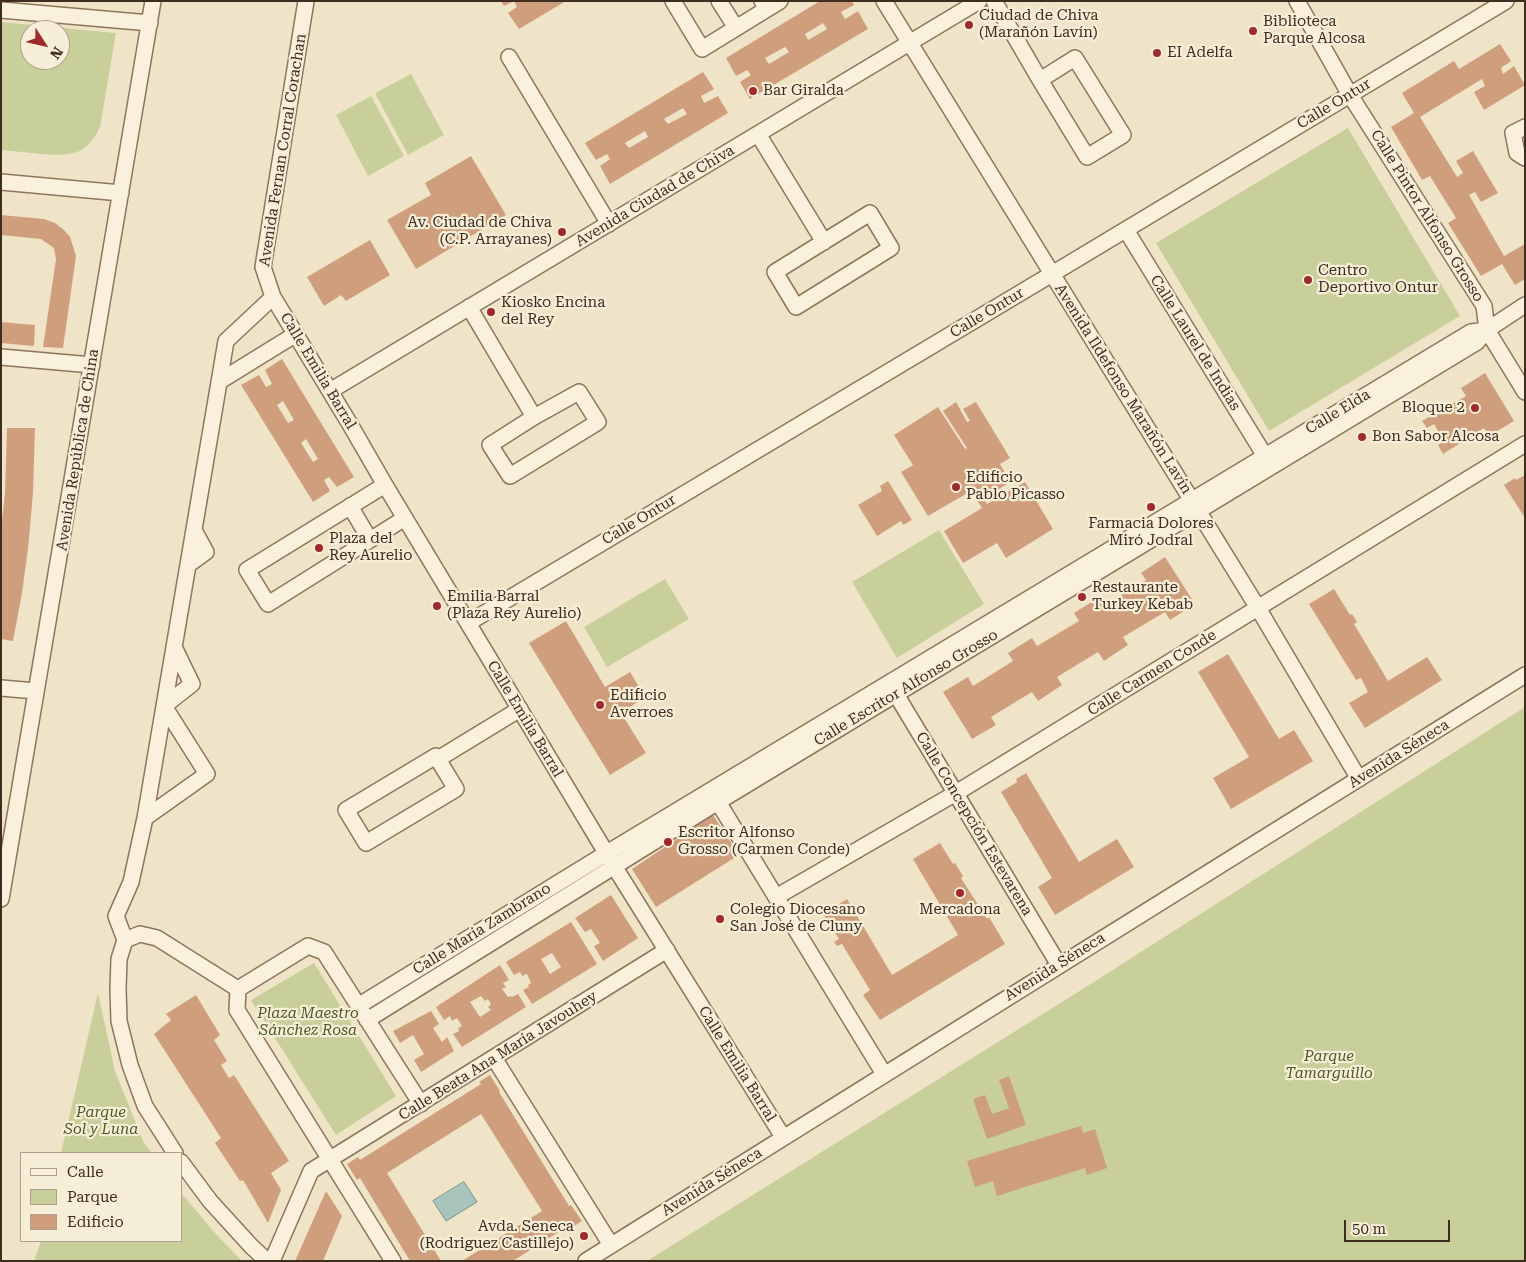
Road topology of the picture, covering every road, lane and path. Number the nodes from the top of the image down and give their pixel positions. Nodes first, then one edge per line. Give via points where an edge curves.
1 (153, 1) edge
2 (306, 1) edge
3 (673, 1) edge
4 (720, 1) edge
5 (884, 1) edge
6 (979, 1) edge
7 (994, 1) edge
8 (1297, 1) edge
9 (1506, 1) edge
10 (769, 4) edge
11 (1, 10) edge
12 (150, 23) junction
13 (736, 28) junction
14 (910, 42) junction
15 (509, 57) dead end
16 (1040, 80) junction
17 (1350, 94) junction
18 (1525, 127) edge
19 (758, 134) junction
20 (1525, 158) edge
21 (1, 182) edge
22 (121, 193) junction
23 (609, 224) junction
24 (1126, 230) junction
25 (824, 242) junction
26 (1052, 274) junction
27 (273, 297) junction
28 (1525, 305) edge
29 (469, 307) junction
30 (1487, 330) junction
31 (296, 334) junction
32 (1, 357) edge
33 (92, 365) junction
34 (220, 381) junction
35 (330, 391) junction
36 (1525, 392) edge
37 (534, 417) junction
38 (1525, 444) edge
39 (1265, 456) junction
40 (384, 484) junction
41 (1194, 505) junction
42 (350, 506) junction
43 (405, 518) junction
44 (370, 540) junction
45 (1258, 608) junction
46 (468, 623) junction
47 (174, 647) junction
48 (1525, 675) edge
49 (1, 688) edge
50 (893, 689) junction
51 (36, 691) junction
52 (164, 706) junction
53 (520, 710) junction
54 (438, 759) junction
55 (1359, 779) junction
56 (956, 793) junction
57 (718, 802) junction
58 (16, 812) junction
59 (145, 818) junction
60 (1, 827) edge
61 (5, 859) edge
62 (610, 859) junction
63 (776, 897) junction
64 (1, 899) edge
65 (125, 940) junction
66 (667, 950) junction
67 (1060, 965) junction
68 (238, 989) junction
69 (358, 1006) junction
70 (367, 1020) junction
71 (494, 1058) junction
72 (884, 1074) junction
73 (420, 1104) junction
74 (783, 1137) junction
75 (174, 1152) edge
76 (330, 1160) junction
77 (182, 1163) edge
78 (611, 1245) junction
79 (267, 1261) edge
80 (272, 1261) edge
81 (393, 1261) edge
82 (586, 1261) edge

1 - 12 street, Avenida República de China
2 - 27 street, Avenida Fernan Corral Corachan via 262,267
3 - 13 street via 702,49
4 - 13 street
5 - 14 street, Avenida Ildefonso Marañón Lavín
6 - 14 street, Avenida Ciudad de Chiva
7 - 16 street
8 - 17 street, Calle Pintor Alfonso Grosso
9 - 17 street, Calle Ontur
10 - 13 street
11 - 12 street
12 - 22 street, Avenida República de China
14 - 19 street, Avenida Ciudad de Chiva
14 - 26 street, Avenida Ildefonso Marañón Lavín
15 - 23 street
16 - 16 street via 1087,157 1123,135 1075,58
17 - 24 street, Calle Ontur
17 - 30 street, Calle Pintor Alfonso Grosso via 1484,306
18 - 20 street via 1514,133 1517,153
19 - 23 street, Avenida Ciudad de Chiva
19 - 25 street
21 - 22 street
22 - 33 street, Avenida República de China
23 - 29 street, Avenida Ciudad de Chiva
24 - 26 street, Calle Ontur
24 - 39 street, Calle Laurel de Indias
25 - 25 street via 775,272 796,307 891,248 870,213
26 - 41 street, Avenida Ildefonso Marañón Lavín
26 - 46 street, Calle Ontur
27 - 31 street, Calle Emilia Barral
27 - 34 street via 226,341
28 - 30 street, Calle Elda
29 - 35 street, Avenida Ciudad de Chiva
29 - 37 street
30 - 36 street, Calle Pintor Alfonso Grosso
30 - 39 street, Calle Elda via 1471,332
30 - 41 street, Calle Elda via 1477,342
31 - 34 street
31 - 35 street, Calle Emilia Barral
32 - 33 street
33 - 51 street, Avenida República de China
34 - 47 street
35 - 40 street, Calle Emilia Barral
37 - 37 street via 490,445 510,476 598,422 579,392
38 - 45 street, Calle Carmen Conde
39 - 41 street, Calle Elda
40 - 42 street
40 - 43 street, Calle Emilia Barral
41 - 45 street, Avenida Ildefonso Marañón Lavín
41 - 50 street, Calle Escritor Alfonso Grosso
42 - 44 street
42 - 44 street via 247,570 268,604
43 - 44 street
43 - 46 street, Calle Emilia Barral
45 - 55 street, Avenida Ildefonso Marañón Lavín
45 - 56 street, Calle Carmen Conde
46 - 53 street, Calle Emilia Barral
47 - 52 street
47 - 52 street via 192,684
48 - 55 street, Avenida Séneca
49 - 51 street
50 - 56 street, Calle Concepción Estevarena
50 - 57 street, Calle Escritor Alfonso Grosso
50 - 62 street, Calle Escritor Alfonso Grosso
51 - 58 street, Avenida República de China
52 - 59 street
52 - 59 street via 207,774
53 - 54 street
53 - 62 street, Calle Emilia Barral
54 - 54 street via 436,756 346,810 366,843 456,789
55 - 67 street, Avenida Séneca
56 - 63 street, Calle Carmen Conde
56 - 67 street, Calle Concepción Estevarena
57 - 62 street, Calle Escritor Alfonso Grosso
57 - 63 street
58 - 60 street
58 - 61 street, Avenida República de China
59 - 65 street via 131,882 116,916
61 - 64 street, Avenida República de China
62 - 66 street, Calle Emilia Barral
62 - 69 street, Calle María Zambrano
62 - 70 street, Calle María Zambrano
63 - 72 street
65 - 68 street via 140,934 157,938
65 - 75 street via 119,959 119,1021 145,1106
66 - 71 street, Calle Beata Ana María Javouhey
66 - 74 street, Calle Emilia Barral
67 - 72 street, Avenida Séneca
68 - 69 street via 308,946 324,952
68 - 76 street via 237,1010
69 - 70 street
70 - 73 street
71 - 73 street, Calle Beata Ana María Javouhey
71 - 78 street
72 - 74 street, Avenida Séneca
73 - 76 street, Calle Beata Ana María Javouhey
74 - 78 street, Avenida Séneca
76 - 80 street, Calle Beata Ana María Javouhey via 311,1172
76 - 81 street
77 - 79 street via 210,1202
78 - 82 street, Avenida Séneca

